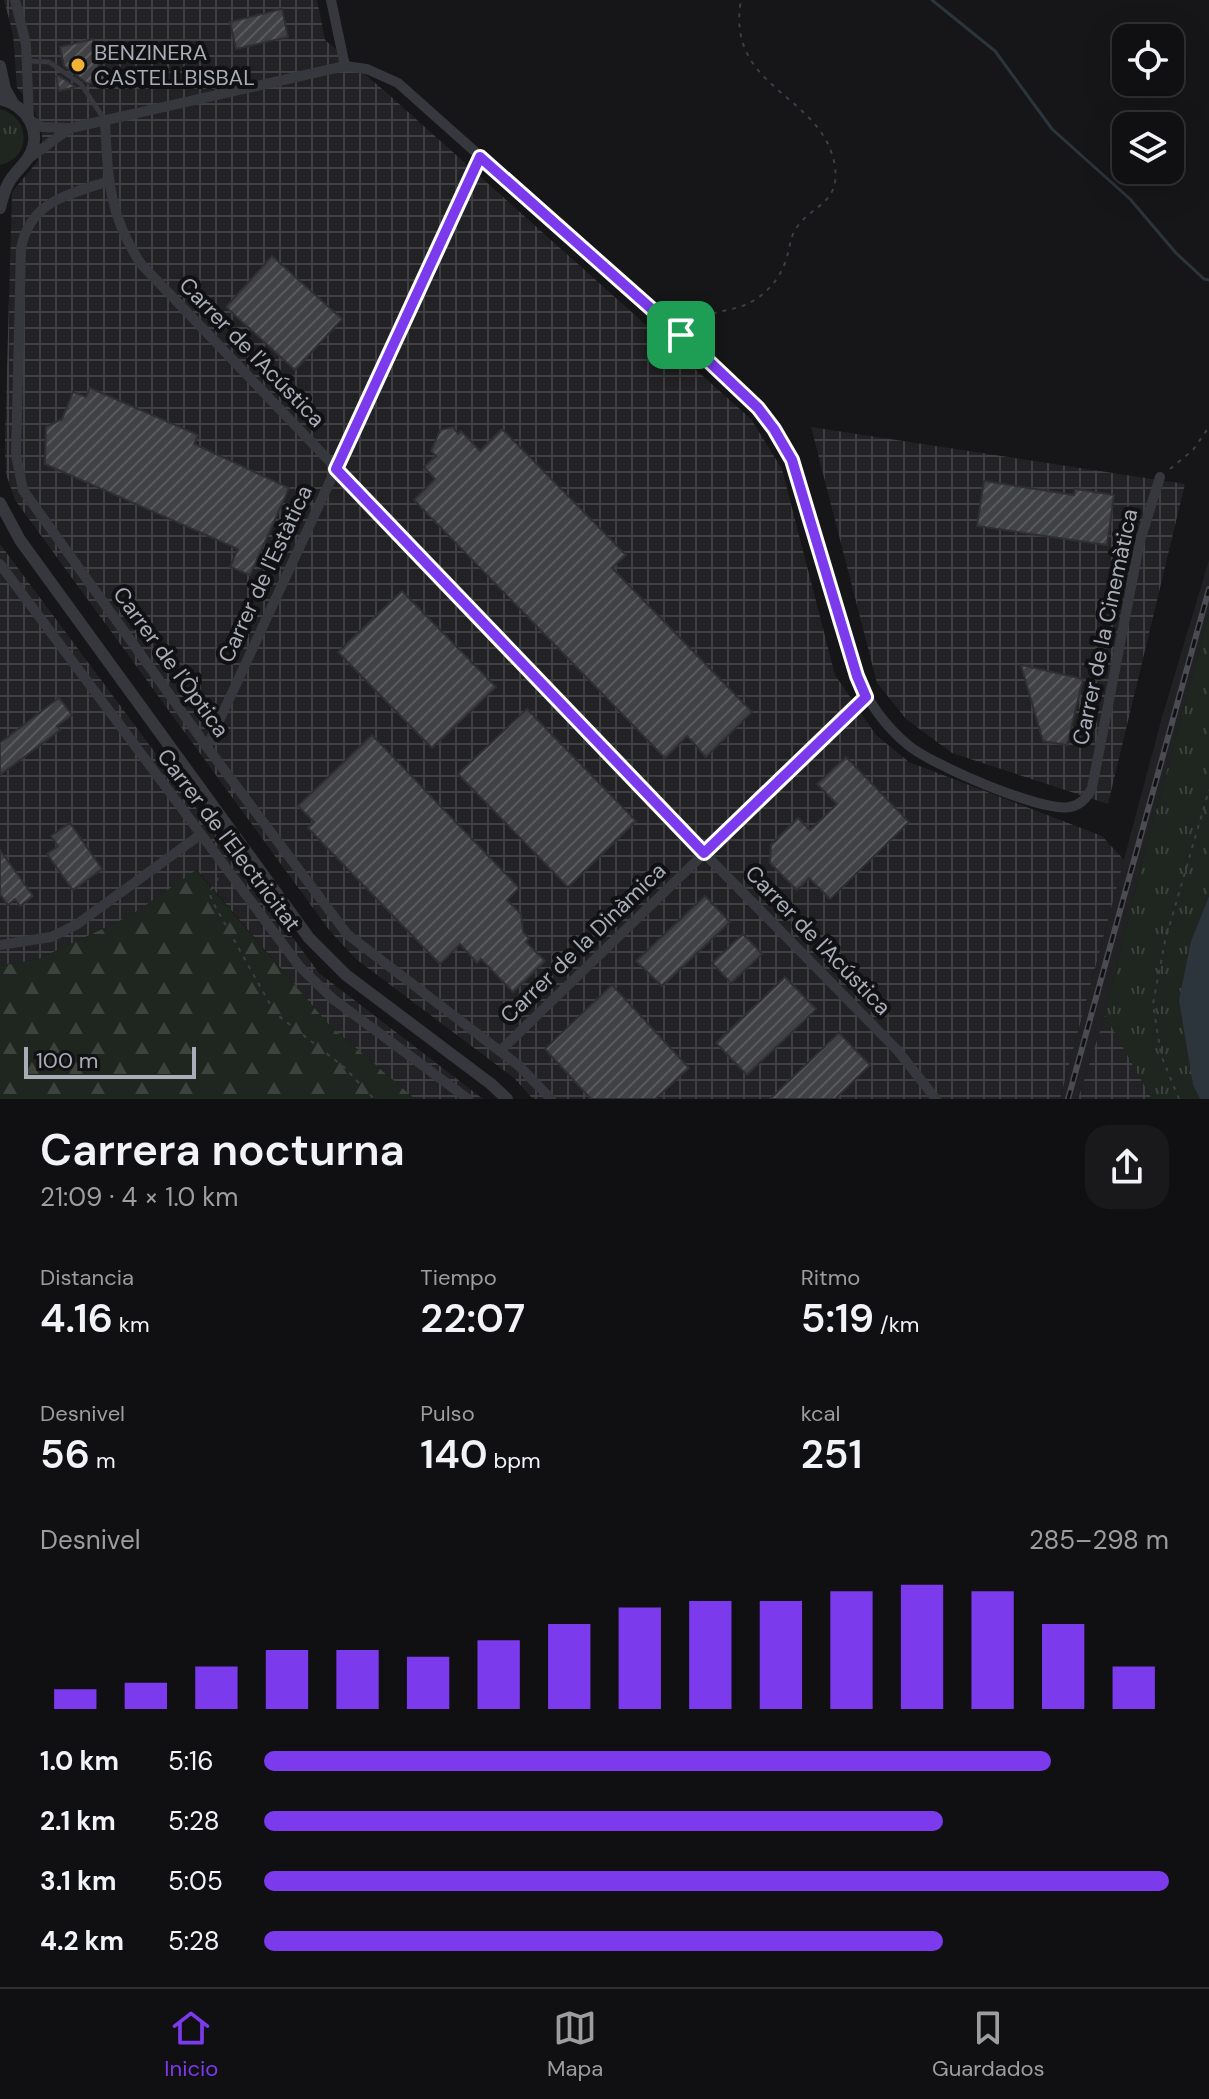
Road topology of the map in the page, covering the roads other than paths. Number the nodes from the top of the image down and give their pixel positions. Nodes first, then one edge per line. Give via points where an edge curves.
1 (15, 0) edge
2 (331, 0) edge
3 (28, 61) junction
4 (0, 66) edge
5 (345, 66) junction
6 (6, 101) edge
7 (30, 120) junction
8 (105, 120) junction
9 (71, 128) junction
10 (480, 157) junction
11 (25, 162) junction
12 (0, 176) edge
13 (109, 181) junction
14 (0, 208) edge
15 (336, 469) junction
16 (1160, 477) road end
17 (0, 503) edge
18 (0, 564) edge
19 (866, 697) junction
20 (207, 747) junction
21 (200, 835) junction
22 (704, 853) junction
23 (0, 945) edge
24 (500, 1051) junction
25 (468, 1099) edge
26 (507, 1099) edge
27 (551, 1099) edge
28 (936, 1099) edge

1 - 3 street
2 - 5 street
3 - 7 street
3 - 8 lane via 49,62 81,84
4 - 6 street
5 - 8 street
5 - 10 street via 398,83
6 - 7 street
7 - 9 street via 42,127
7 - 11 street via 33,147
8 - 9 street
8 - 13 street, Carrer de l'Acústica
9 - 11 street
10 - 15 street, Carrer de l'Estàtica
10 - 19 street via 681,335 774,429 792,460
11 - 12 street
11 - 14 street via 9,182
13 - 15 street, Carrer de l'Acústica via 122,233 141,264
13 - 20 street, Carrer de l'Òptica via 50,203 33,216 23,235 17,467 27,497
15 - 20 street, Carrer de l'Estàtica
15 - 22 street, Carrer de l'Acústica
16 - 19 street, Carrer de la Cinemàtica via 1140,541 1092,788 1079,804 1054,807 948,769 909,746
17 - 26 street via 20,540 309,938 346,975
18 - 21 street, Carrer de l'Electricitat
19 - 22 street, Carrer de la Dinàmica
20 - 24 street, Carrer de l'Òptica via 347,934
21 - 23 street via 76,925 51,937
21 - 25 street, Carrer de l'Electricitat via 315,984
22 - 24 street, Carrer de la Dinàmica
22 - 28 street, Carrer de l'Acústica via 898,1051
24 - 27 street, Carrer de l'Òptica

